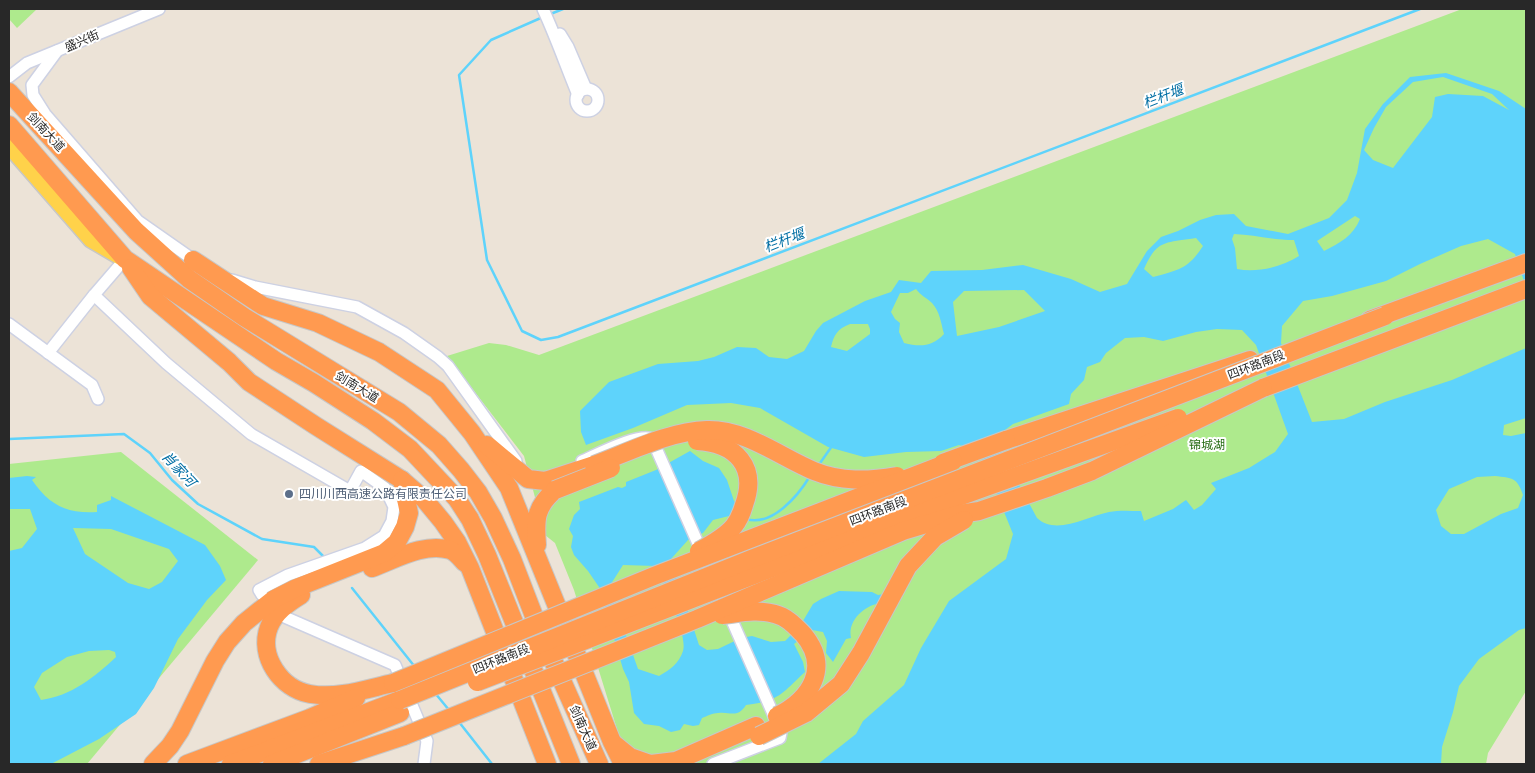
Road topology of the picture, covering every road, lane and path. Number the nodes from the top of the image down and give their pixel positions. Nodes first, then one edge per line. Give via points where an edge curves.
1 (159, 9) edge
2 (543, 9) edge
3 (550, 9) edge
4 (559, 39) junction
5 (57, 51) junction
6 (9, 77) edge
7 (9, 92) edge
8 (582, 92) dead end
9 (9, 124) edge
10 (9, 146) edge
11 (125, 259) junction
12 (193, 260) junction
13 (1526, 263) edge
14 (1526, 289) edge
15 (94, 294) junction
16 (1385, 316) junction
17 (9, 324) edge
18 (48, 353) junction
19 (1262, 388) junction
20 (98, 399) dead end
21 (472, 433) junction
22 (953, 461) junction
23 (402, 480) junction
24 (978, 511) junction
25 (538, 560) junction
26 (470, 568) junction
27 (654, 576) junction
28 (262, 595) dead end
29 (280, 615) dead end
30 (697, 619) junction
31 (393, 682) junction
32 (400, 707) junction
33 (758, 731) junction
34 (404, 736) junction
35 (612, 742) junction
36 (544, 761) edge
37 (153, 764) edge
38 (187, 764) edge
39 (231, 764) edge
40 (272, 764) edge
41 (319, 764) edge
42 (357, 764) edge
43 (424, 764) edge
44 (571, 764) edge
45 (599, 764) edge
46 (623, 764) edge
47 (651, 764) edge
48 (696, 764) edge
49 (713, 764) edge

1 - 5 street, 盛兴街
2 - 4 street
3 - 4 street
4 - 8 street via 561,56
5 - 6 street, 盛兴街 via 27,63
5 - 12 street via 32,85 33,96 138,221
7 - 45 highway, 剑南大道 via 136,231 189,279 244,317 399,412 439,445 461,470 493,518
9 - 11 highway, 剑南大道
10 - 11 main road via 91,240
11 - 15 street
11 - 23 highway via 150,296 249,382
11 - 44 highway, 剑南大道 via 269,357 373,421 410,449 457,498 487,555
12 - 21 highway via 263,306 318,323 380,352 437,390
12 - 49 street via 223,277 255,287 357,307 404,333 448,366 512,457 522,467 534,472 557,471 637,438 647,436 652,439 781,733 780,738
13 - 16 highway, 四环路南段
14 - 19 highway, 四环路南段
15 - 18 street
15 - 28 street via 166,363 251,434 350,491 361,471 385,488 394,507 392,521 384,536 365,548 288,575 259,590
16 - 22 highway, bridge via 1016,437
16 - 32 highway, 四环路南段, bridge via 751,559
17 - 18 street
18 - 20 street via 92,385
19 - 24 highway, bridge via 1092,470
19 - 32 highway, 四环路南段, bridge via 922,510
21 - 22 highway, bridge via 528,479 545,481 678,434 708,430 733,433 814,471 848,480 881,479
21 - 25 highway via 509,488
22 - 27 highway, bridge
23 - 26 highway via 443,522
23 - 37 highway via 409,513 397,542 384,553 274,599 244,623 214,661 180,731
24 - 30 highway, bridge via 903,531
24 - 33 highway, bridge via 935,536 908,566 841,684 806,713
25 - 27 highway, bridge via 536,522 544,500 555,490 673,445 705,441 720,444 736,454 746,469 749,491 742,510 734,526 710,545
25 - 35 highway
26 - 31 highway via 452,551 424,549 302,594 277,614 269,628 270,661 276,673 297,690 326,696 349,694
26 - 36 highway
27 - 31 highway, bridge
29 - 43 street via 395,665 428,741
30 - 33 highway, bridge via 751,611 776,614 794,624 815,652 817,668 813,684 790,710
30 - 34 highway, bridge
31 - 38 highway via 310,718
32 - 39 highway, 四环路南段
32 - 40 highway, 四环路南段
33 - 47 highway via 676,761
33 - 48 highway
34 - 41 highway
34 - 42 highway
35 - 46 highway
35 - 47 highway via 630,757

